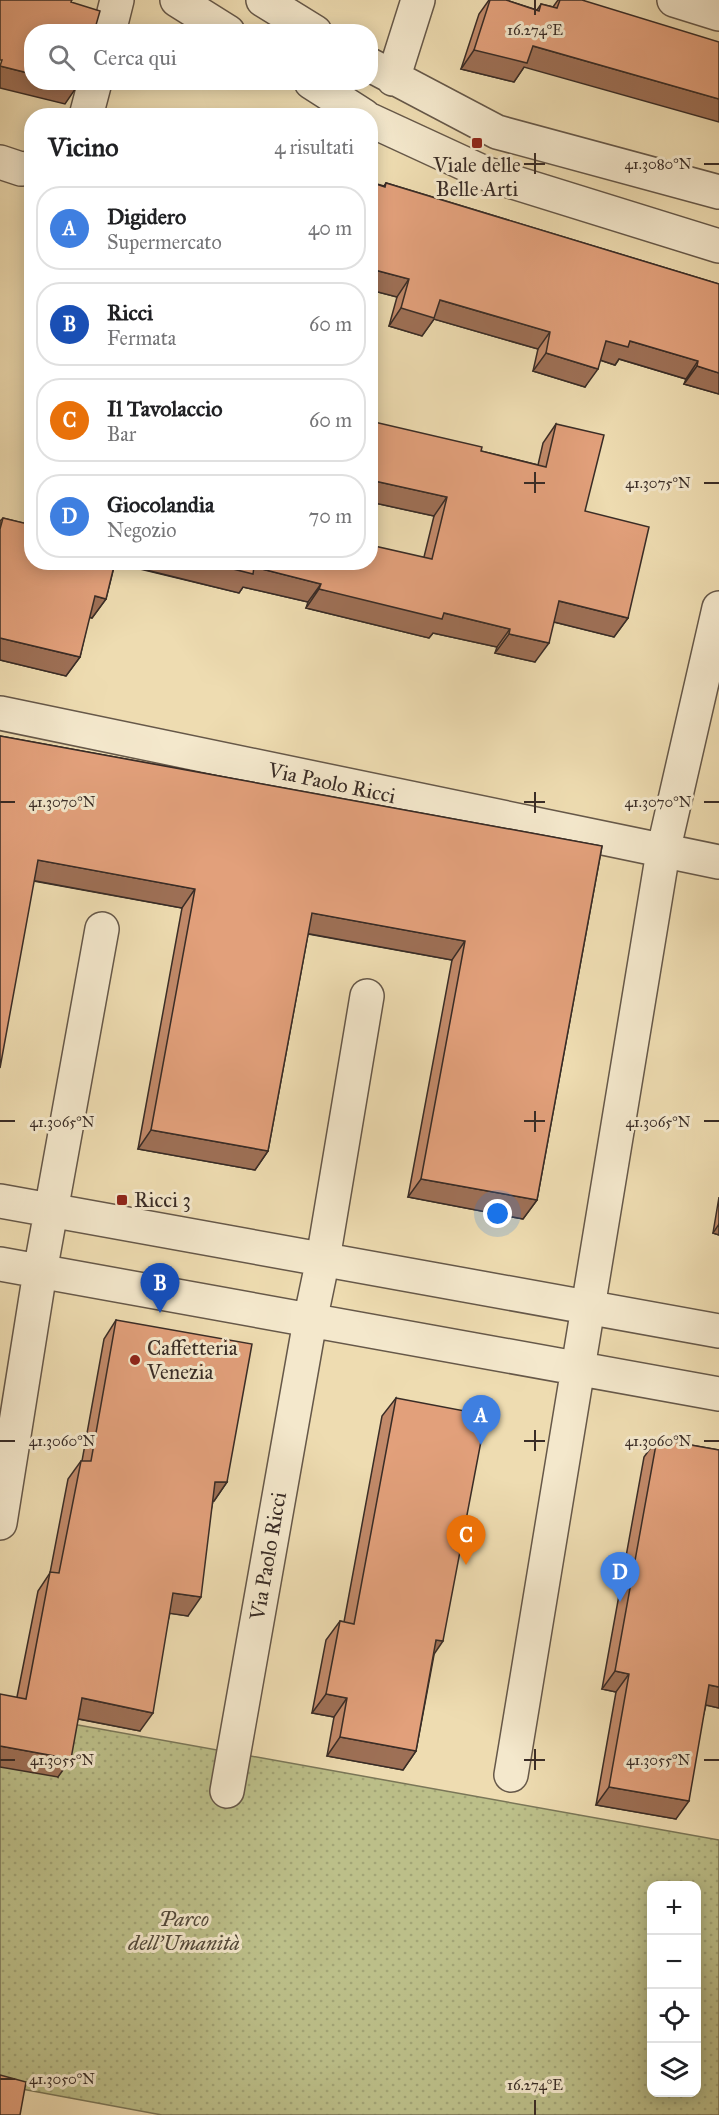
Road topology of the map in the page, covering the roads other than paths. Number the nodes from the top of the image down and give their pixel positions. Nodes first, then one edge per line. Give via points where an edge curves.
1 (117, 0) edge
2 (177, 0) edge
3 (263, 0) edge
4 (418, 0) edge
5 (674, 0) edge
6 (719, 14) edge
7 (111, 24) edge
8 (215, 24) edge
9 (302, 24) edge
10 (382, 72) edge
11 (93, 90) edge
12 (323, 90) edge
13 (88, 108) edge
14 (352, 108) edge
15 (378, 124) edge
16 (0, 162) edge
17 (24, 169) edge
18 (719, 192) edge
19 (719, 246) edge
20 (719, 608) edge
21 (0, 713) edge
22 (663, 852) junction
23 (719, 862) edge
24 (102, 929) dead end
25 (367, 996) dead end
26 (0, 1201) edge
27 (52, 1210) junction
28 (323, 1259) junction
29 (0, 1264) edge
30 (40, 1272) junction
31 (589, 1306) junction
32 (310, 1321) junction
33 (719, 1331) edge
34 (580, 1369) junction
35 (719, 1394) edge
36 (0, 1523) edge
37 (511, 1775) dead end
38 (227, 1791) dead end

1 - 7 street
2 - 8 street
3 - 9 street
4 - 10 street
5 - 6 street
10 - 18 street via 497,132
11 - 13 street
12 - 14 street
15 - 19 street via 487,174
16 - 17 street
20 - 22 street
21 - 22 street, Via Paolo Ricci
22 - 23 street, Via Paolo Ricci
22 - 31 street
24 - 27 street
25 - 28 street, Via Paolo Ricci
26 - 27 street
27 - 28 street
27 - 30 street
28 - 31 street
28 - 32 street, Via Paolo Ricci
29 - 30 street
30 - 32 street
30 - 36 street
31 - 33 street
31 - 34 street
32 - 34 street
32 - 38 street, Via Paolo Ricci
34 - 35 street
34 - 37 street

